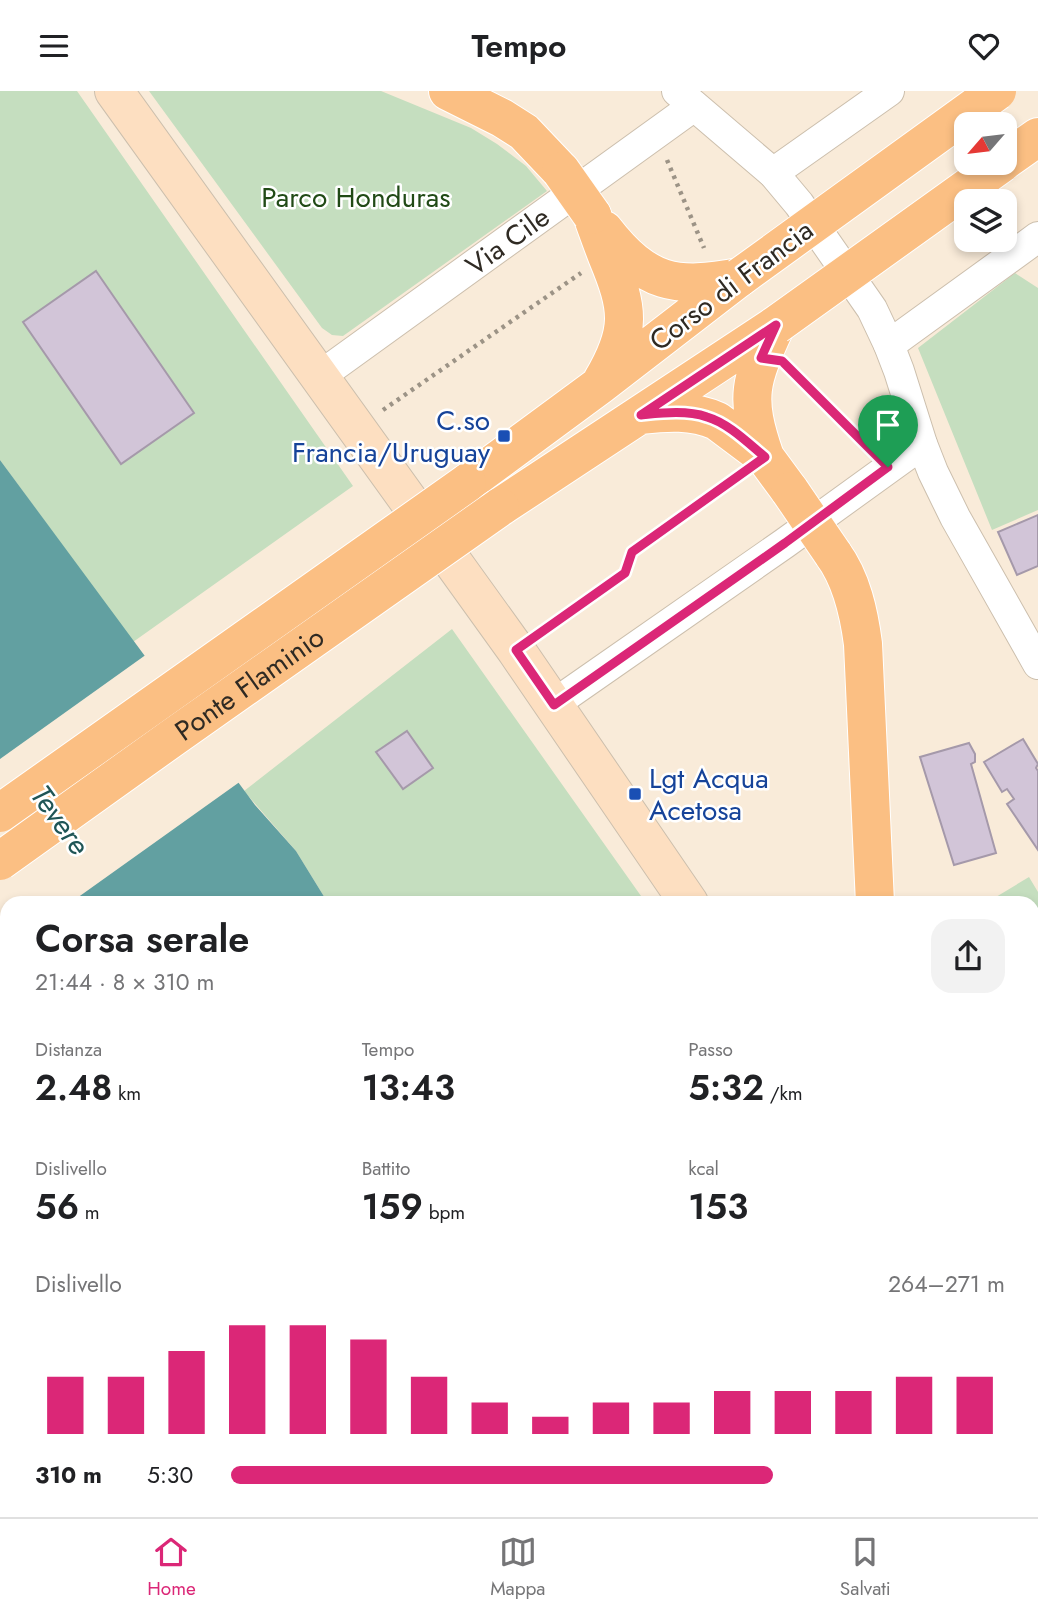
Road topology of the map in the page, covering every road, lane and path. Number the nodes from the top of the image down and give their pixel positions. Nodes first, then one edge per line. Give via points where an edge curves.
1 (114, 91) edge
2 (448, 91) edge
3 (889, 91) edge
4 (997, 91) edge
5 (686, 99) edge
6 (656, 135) junction
7 (1038, 137) edge
8 (1017, 152) edge
9 (773, 173) junction
10 (986, 175) edge
11 (592, 215) junction
12 (1038, 237) edge
13 (607, 255) junction
14 (729, 279) junction
15 (769, 342) junction
16 (889, 345) junction
17 (320, 376) junction
18 (600, 385) junction
19 (641, 415) junction
20 (376, 431) junction
21 (922, 444) junction
22 (765, 457) junction
23 (888, 467) junction
24 (467, 482) joint
25 (500, 507) joint
26 (1029, 629) edge
27 (516, 650) junction
28 (1038, 664) edge
29 (554, 705) junction
30 (0, 813) edge
31 (0, 861) edge
32 (684, 896) edge
33 (875, 896) edge

1 - 17 main road
2 - 11 main road, bridge via 524,132 561,171
3 - 9 street
4 - 14 main road, Corso di Francia, bridge
5 - 6 street, Via Cile
5 - 9 street
6 - 14 path
6 - 17 street, Via Cile
7 - 8 main road, Corso di Francia
9 - 16 street via 861,292
10 - 15 main road, Corso di Francia, bridge
11 - 13 main road
11 - 14 main road via 617,246 664,280
12 - 16 street
13 - 18 main road via 621,290 625,318 619,347
13 - 20 path
14 - 18 main road, Corso di Francia
15 - 19 main road, Corso di Francia
15 - 22 main road via 751,400
15 - 23 path via 782,361
16 - 21 street
17 - 20 main road
18 - 24 main road, Corso di Francia
19 - 22 main road via 664,412 708,417
19 - 25 main road, Corso di Francia
20 - 27 main road
21 - 23 street
21 - 26 street via 956,517
22 - 27 path via 632,552 625,573
22 - 33 main road, bridge via 844,571 860,619
23 - 29 street
24 - 30 main road, Ponte Flaminio, bridge
25 - 31 main road, Ponte Flaminio, bridge
26 - 28 street
27 - 29 main road
29 - 32 main road

